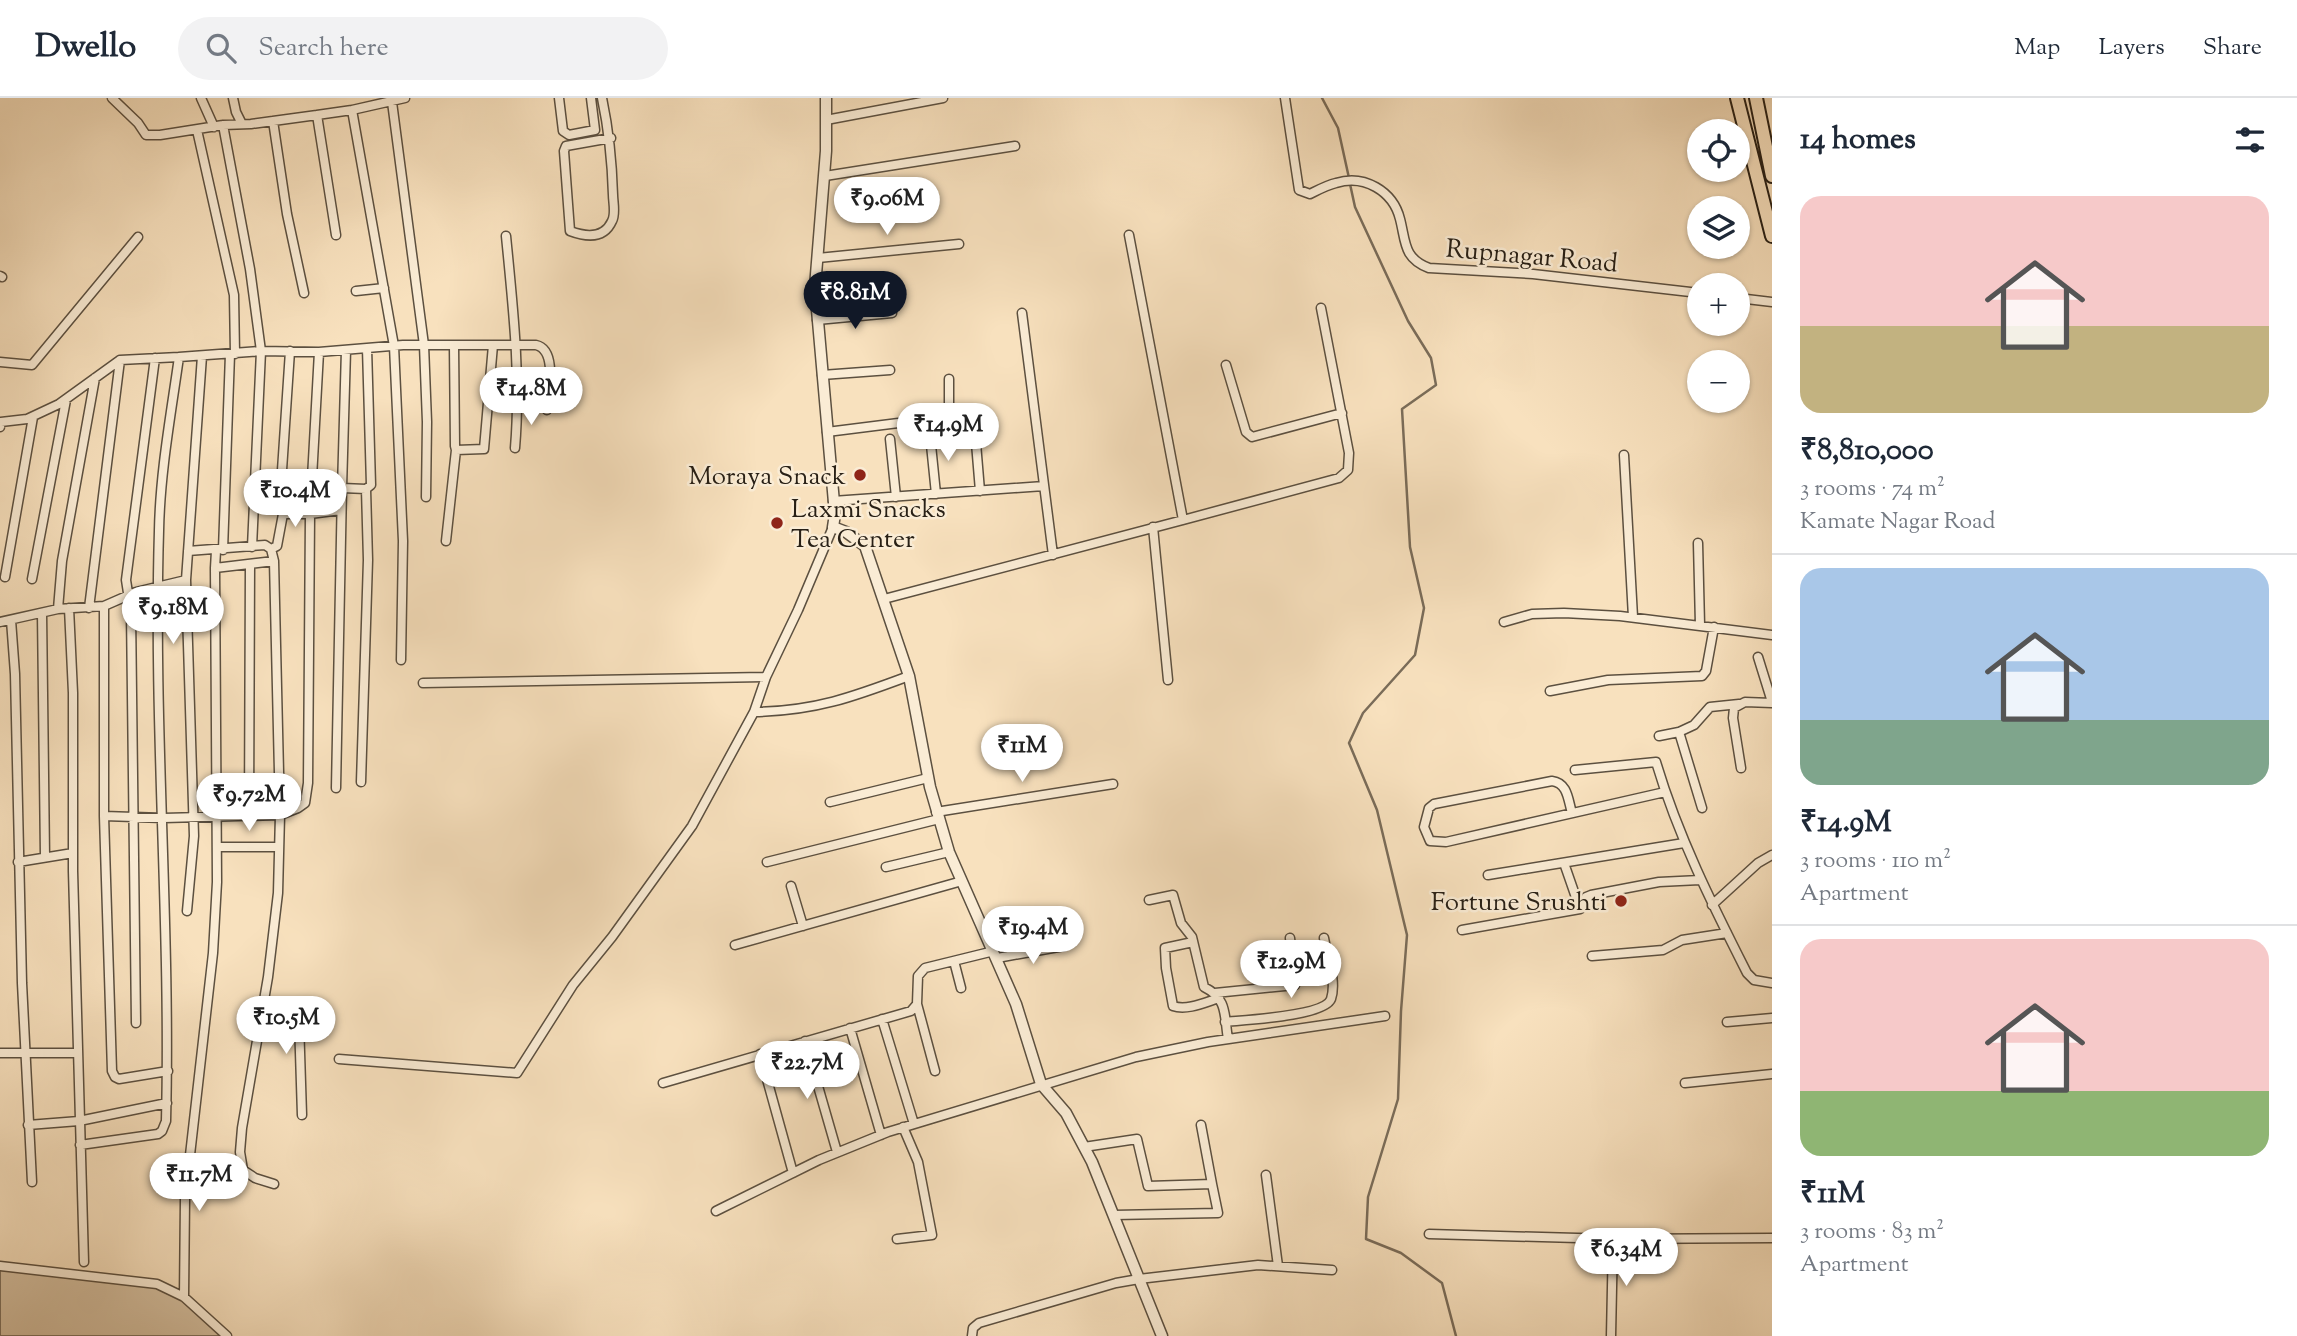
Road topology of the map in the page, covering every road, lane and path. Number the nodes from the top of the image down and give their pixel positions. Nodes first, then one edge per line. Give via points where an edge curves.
1 (112, 98) edge
2 (201, 98) edge
3 (233, 98) edge
4 (405, 98) edge
5 (559, 98) edge
6 (592, 98) edge
7 (602, 98) edge
8 (826, 98) edge
9 (943, 98) edge
10 (1285, 98) edge
11 (1737, 98) edge
12 (1756, 98) edge
13 (392, 102) junction
14 (352, 110) junction
15 (317, 115) junction
16 (826, 120) junction
17 (273, 121) junction
18 (242, 124) junction
19 (218, 126) junction
20 (197, 130) junction
21 (611, 138) junction
22 (1015, 146) dead end
23 (825, 176) junction
24 (1772, 176) edge
25 (1129, 234) dead end
26 (336, 235) dead end
27 (506, 236) dead end
28 (1772, 236) edge
29 (138, 237) dead end
30 (959, 244) dead end
31 (818, 258) junction
32 (384, 288) junction
33 (356, 291) dead end
34 (1687, 292) edge
35 (304, 293) dead end
36 (1750, 299) edge
37 (1772, 302) edge
38 (1321, 308) dead end
39 (892, 313) dead end
40 (1022, 313) dead end
41 (817, 320) junction
42 (424, 345) junction
43 (454, 345) junction
44 (493, 345) junction
45 (517, 345) junction
46 (394, 346) junction
47 (367, 348) junction
48 (346, 350) junction
49 (261, 351) junction
50 (290, 351) junction
51 (319, 352) junction
52 (233, 354) junction
53 (202, 356) junction
54 (179, 357) junction
55 (155, 358) junction
56 (120, 360) junction
57 (0, 362) edge
58 (1226, 366) dead end
59 (890, 370) dead end
60 (822, 375) junction
61 (95, 378) junction
62 (949, 379) dead end
63 (66, 400) junction
64 (547, 410) dead end
65 (1342, 413) junction
66 (33, 417) junction
67 (0, 427) edge
68 (975, 431) dead end
69 (827, 432) junction
70 (930, 435) dead end
71 (890, 439) dead end
72 (515, 448) dead end
73 (456, 450) junction
74 (1624, 455) dead end
75 (1044, 486) junction
76 (342, 488) junction
77 (366, 489) junction
78 (980, 491) junction
79 (936, 494) junction
80 (426, 497) dead end
81 (896, 497) junction
82 (833, 501) junction
83 (341, 510) junction
84 (284, 514) junction
85 (310, 514) junction
86 (1183, 520) junction
87 (833, 527) junction
88 (1153, 527) junction
89 (446, 541) dead end
90 (1698, 544) dead end
91 (252, 547) junction
92 (271, 549) junction
93 (188, 551) junction
94 (219, 551) junction
95 (1053, 555) junction
96 (274, 561) junction
97 (250, 564) junction
98 (215, 568) junction
99 (5, 577) dead end
100 (32, 579) dead end
101 (186, 580) junction
102 (159, 585) junction
103 (127, 597) junction
104 (884, 599) junction
105 (104, 606) junction
106 (58, 608) junction
107 (69, 608) junction
108 (89, 608) junction
109 (43, 613) junction
110 (1633, 617) junction
111 (11, 620) junction
112 (0, 622) edge
113 (1504, 622) dead end
114 (1700, 625) junction
115 (1713, 627) junction
116 (1772, 635) edge
117 (1758, 657) dead end
118 (401, 660) dead end
119 (909, 676) junction
120 (766, 677) junction
121 (1168, 680) dead end
122 (423, 683) dead end
123 (1550, 691) dead end
124 (1772, 703) edge
125 (1739, 704) junction
126 (754, 712) junction
127 (1679, 732) junction
128 (1660, 736) dead end
129 (1741, 768) dead end
130 (1575, 771) dead end
131 (928, 778) junction
132 (361, 782) dead end
133 (1112, 784) dead end
134 (336, 788) dead end
135 (1665, 792) junction
136 (830, 802) dead end
137 (1702, 808) dead end
138 (1572, 813) junction
139 (280, 814) junction
140 (104, 816) junction
141 (249, 816) junction
142 (938, 816) junction
143 (134, 817) junction
144 (192, 817) junction
145 (218, 817) junction
146 (160, 818) junction
147 (1684, 843) junction
148 (218, 847) junction
149 (279, 847) junction
150 (949, 852) junction
151 (73, 853) junction
152 (1772, 856) edge
153 (45, 857) junction
154 (18, 862) junction
155 (767, 862) dead end
156 (1564, 863) junction
157 (886, 867) dead end
158 (1488, 875) dead end
159 (1700, 880) junction
160 (962, 881) junction
161 (791, 886) dead end
162 (1150, 900) dead end
163 (1713, 905) junction
164 (1580, 909) junction
165 (187, 911) dead end
166 (803, 926) junction
167 (1462, 930) dead end
168 (1727, 933) junction
169 (1290, 938) dead end
170 (1324, 938) dead end
171 (1193, 942) junction
172 (735, 945) dead end
173 (1064, 946) dead end
174 (995, 954) junction
175 (1592, 957) dead end
176 (954, 961) junction
177 (1772, 983) edge
178 (961, 988) dead end
179 (1217, 996) junction
180 (264, 1001) junction
181 (917, 1004) junction
182 (1385, 1016) dead end
183 (1772, 1018) edge
184 (882, 1019) junction
185 (1225, 1022) junction
186 (1727, 1022) dead end
187 (136, 1023) dead end
188 (849, 1028) junction
189 (1228, 1039) junction
190 (805, 1041) junction
191 (0, 1053) edge
192 (25, 1053) junction
193 (77, 1053) junction
194 (760, 1054) junction
195 (339, 1059) dead end
196 (168, 1071) junction
197 (934, 1071) dead end
198 (1772, 1074) edge
199 (663, 1083) dead end
200 (1685, 1083) dead end
201 (1041, 1084) junction
202 (167, 1103) junction
203 (302, 1115) dead end
204 (79, 1121) junction
205 (914, 1124) junction
206 (28, 1125) junction
207 (1202, 1125) dead end
208 (903, 1127) junction
209 (881, 1135) junction
210 (80, 1145) junction
211 (1084, 1147) junction
212 (837, 1153) junction
213 (793, 1173) junction
214 (1266, 1175) dead end
215 (32, 1182) dead end
216 (274, 1184) dead end
217 (1212, 1184) junction
218 (716, 1211) dead end
219 (1114, 1214) junction
220 (1429, 1234) dead end
221 (1772, 1238) edge
222 (897, 1239) dead end
223 (1614, 1239) junction
224 (84, 1262) dead end
225 (1, 1264) edge
226 (1278, 1266) junction
227 (1332, 1270) dead end
228 (1139, 1279) junction
229 (184, 1297) junction
230 (227, 1336) edge
231 (972, 1336) edge
232 (1162, 1336) edge
233 (1611, 1336) edge

1 - 20 street via 146,135
2 - 19 street
3 - 18 street
4 - 13 street
5 - 6 street via 562,131 569,135 595,130
7 - 21 street
8 - 16 street
9 - 16 street
10 - 34 street, Rupnagar Road via 1299,190 1310,194 1348,180 1379,188 1393,201 1406,248 1419,264
11 - 28 main road
12 - 24 main road
13 - 14 street
13 - 42 street
14 - 15 street
14 - 32 street
15 - 17 street
15 - 26 street
16 - 23 street
17 - 18 street
17 - 35 street
18 - 19 street
19 - 20 street
19 - 49 street via 250,270
20 - 52 street via 234,295
21 - 21 street via 614,219 598,235 570,231 566,146
22 - 23 street
23 - 31 street
25 - 86 street
27 - 45 street
29 - 57 street via 32,365
30 - 31 street
31 - 41 street
32 - 33 street
32 - 46 street
36 - 37 street
38 - 65 street
39 - 41 street
40 - 75 street
41 - 60 street
42 - 43 street
42 - 46 street
42 - 80 street
43 - 44 street
43 - 73 street
44 - 45 street
44 - 73 street via 484,449
45 - 64 street via 542,347 548,353
45 - 72 street
46 - 47 street
46 - 118 street via 403,541
47 - 48 street
47 - 77 street via 371,485
48 - 51 street
48 - 76 street
49 - 50 street
49 - 52 street
49 - 91 street
50 - 51 street
50 - 84 street via 280,500
51 - 85 street
52 - 53 street
52 - 94 street
53 - 54 street
53 - 93 street
54 - 55 street
54 - 102 street via 160,502
55 - 56 street
55 - 103 street via 134,506
56 - 61 street
56 - 108 street
58 - 65 street via 1246,432 1252,437
59 - 60 street
60 - 69 street
61 - 63 street
61 - 106 street
62 - 69 street via 946,417
63 - 66 street
63 - 100 street
65 - 86 street via 1349,463 1343,475
66 - 67 street via 1,422
66 - 99 street
68 - 78 street
69 - 82 street
70 - 79 street
71 - 81 street
73 - 89 street
74 - 110 street
75 - 78 street
75 - 95 street
76 - 77 street
76 - 83 street
77 - 132 street via 368,595
78 - 79 street
79 - 81 street
81 - 82 street
82 - 87 street
83 - 85 street
83 - 134 street
84 - 85 street
84 - 92 street via 277,546
85 - 139 street via 308,783 305,803
86 - 88 street
87 - 104 street via 865,546
87 - 120 street
88 - 95 street
88 - 121 street
90 - 114 street
91 - 92 street
91 - 94 street
92 - 96 street
93 - 94 street
93 - 101 street
94 - 98 street
95 - 104 street
96 - 97 street
96 - 139 street
97 - 98 street
97 - 141 street
98 - 145 street
101 - 102 street
101 - 144 street
102 - 103 street
102 - 146 street
103 - 105 street
103 - 143 street via 131,612
104 - 119 street
105 - 108 street
105 - 140 street
106 - 107 street
106 - 109 street
107 - 108 street
107 - 151 street
109 - 111 street
109 - 153 street
110 - 113 street via 1532,614
110 - 114 street
111 - 112 street
111 - 154 street
114 - 115 street
115 - 116 street
115 - 123 street via 1702,676 1608,680
117 - 124 street
119 - 126 street via 812,708
119 - 131 street
120 - 122 street
120 - 126 street
124 - 125 street
125 - 127 street via 1710,707 1700,721
125 - 129 street via 1733,718
126 - 195 street via 692,826 573,985 517,1073
127 - 128 street
127 - 137 street
130 - 135 street via 1656,762
131 - 136 street
131 - 142 street
133 - 142 street
135 - 138 street
135 - 147 street
138 - 138 street via 1437,843 1430,841 1424,827 1434,804 1552,781 1565,789
139 - 141 street
139 - 149 street
140 - 143 street
140 - 196 street via 112,1071 119,1079
141 - 145 street
142 - 150 street
142 - 155 street
143 - 146 street
143 - 187 street
144 - 145 street
144 - 146 street
144 - 165 street
145 - 148 street
146 - 196 street
147 - 156 street
147 - 159 street
148 - 149 street
148 - 229 street via 213,953 185,1199
149 - 180 street
150 - 157 street
150 - 160 street
151 - 153 street
151 - 193 street
152 - 163 street via 1758,863
153 - 154 street
154 - 192 street
156 - 158 street
156 - 164 street
159 - 163 street
159 - 164 street via 1659,882 1591,895
160 - 166 street
160 - 174 street
161 - 166 street
162 - 171 street via 1173,895 1181,923
163 - 168 street
164 - 167 street
166 - 172 street
168 - 175 street via 1682,940 1663,950
168 - 177 street via 1747,973 1754,980
169 - 179 street via 1295,985
170 - 185 street via 1332,985 1326,1006
171 - 179 street via 1204,987
171 - 179 street via 1165,948 1173,1006
173 - 174 street
174 - 176 street
174 - 201 street
176 - 178 street
176 - 181 street via 922,970
179 - 185 street
180 - 203 street via 283,1005 295,1012 299,1021
180 - 216 street via 240,1152 243,1171
181 - 184 street via 911,1011
181 - 197 street
182 - 189 street
183 - 186 street
184 - 188 street
184 - 205 street
185 - 189 street
188 - 190 street
188 - 209 street
189 - 201 street via 1136,1057
190 - 194 street
190 - 212 street
191 - 192 street
192 - 193 street
192 - 206 street
193 - 204 street
194 - 199 street
194 - 213 street
196 - 202 street
198 - 200 street
201 - 205 street
201 - 211 street via 1066,1113
202 - 204 street
202 - 210 street via 165,1127 158,1134
204 - 206 street
204 - 210 street
205 - 208 street
206 - 215 street
207 - 217 street
208 - 209 street
208 - 222 street via 918,1163 932,1235
209 - 212 street
210 - 224 street
211 - 217 street via 1137,1139 1148,1186
211 - 219 street
212 - 213 street
213 - 218 street
214 - 226 street
217 - 219 street via 1217,1213
219 - 228 street
220 - 223 street
221 - 223 street
223 - 233 street
225 - 229 street via 156,1284
226 - 227 street
226 - 228 street
228 - 231 street via 979,1323
228 - 232 street
229 - 230 street

